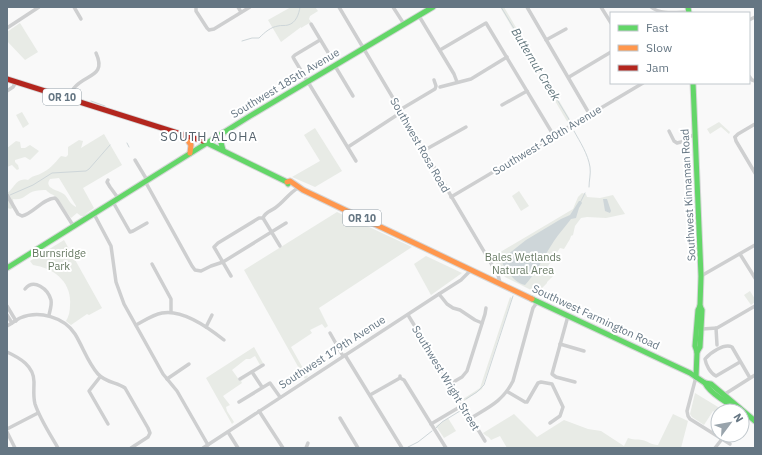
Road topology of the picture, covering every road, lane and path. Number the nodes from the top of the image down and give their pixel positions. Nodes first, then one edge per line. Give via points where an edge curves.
1 (39, 7) edge
2 (74, 7) edge
3 (196, 7) edge
4 (238, 7) edge
5 (250, 7) edge
6 (339, 7) edge
7 (393, 7) edge
8 (433, 7) edge
9 (527, 7) edge
10 (601, 7) edge
11 (652, 10) edge
12 (689, 11) edge
13 (241, 12) junction
14 (419, 16) junction
15 (81, 19) dead end
16 (610, 21) edge
17 (311, 24) dead end
18 (404, 24) junction
19 (7, 28) edge
20 (566, 29) dead end
21 (320, 40) junction
22 (546, 40) junction
23 (364, 48) junction
24 (440, 50) junction
25 (96, 53) dead end
26 (610, 53) edge
27 (507, 58) junction
28 (332, 59) dead end
29 (335, 66) junction
30 (569, 77) junction
31 (7, 79) edge
32 (434, 80) dead end
33 (16, 82) junction
34 (309, 82) junction
35 (457, 82) junction
36 (641, 84) edge
37 (693, 84) edge
38 (440, 87) dead end
39 (7, 91) edge
40 (527, 91) junction
41 (353, 96) dead end
42 (69, 99) junction
43 (502, 106) dead end
44 (400, 111) junction
45 (590, 115) junction
46 (755, 124) edge
47 (466, 127) dead end
48 (669, 131) dead end
49 (223, 132) junction
50 (695, 134) junction
51 (184, 135) junction
52 (554, 136) junction
53 (206, 142) junction
54 (348, 147) junction
55 (222, 150) junction
56 (424, 151) junction
57 (190, 153) junction
58 (135, 160) dead end
59 (356, 161) dead end
60 (755, 173) edge
61 (108, 180) dead end
62 (146, 181) junction
63 (288, 183) junction
64 (301, 189) junction
65 (290, 193) junction
66 (7, 195) edge
67 (451, 197) junction
68 (118, 198) junction
69 (113, 202) junction
70 (94, 214) junction
71 (263, 218) junction
72 (146, 223) dead end
73 (286, 223) dead end
74 (74, 227) junction
75 (272, 232) junction
76 (754, 245) edge
77 (280, 246) dead end
78 (755, 250) edge
79 (740, 254) junction
80 (223, 262) junction
81 (152, 264) dead end
82 (7, 268) edge
83 (470, 270) junction
84 (231, 276) dead end
85 (701, 276) junction
86 (755, 278) edge
87 (500, 283) junction
88 (25, 289) dead end
89 (439, 294) junction
90 (538, 301) junction
91 (7, 306) edge
92 (700, 306) junction
93 (755, 306) edge
94 (486, 308) dead end
95 (171, 312) junction
96 (7, 315) edge
97 (49, 315) junction
98 (212, 315) dead end
99 (408, 315) junction
100 (568, 316) junction
101 (14, 322) junction
102 (482, 323) junction
103 (136, 325) junction
104 (7, 326) edge
105 (206, 327) junction
106 (716, 328) junction
107 (702, 329) junction
108 (330, 333) dead end
109 (224, 340) dead end
110 (560, 344) junction
111 (717, 345) dead end
112 (584, 351) dead end
113 (7, 352) edge
114 (697, 352) junction
115 (344, 356) junction
116 (740, 362) junction
117 (189, 364) dead end
118 (262, 365) dead end
119 (252, 372) junction
120 (755, 375) edge
121 (100, 376) junction
122 (696, 377) junction
123 (750, 378) junction
124 (167, 379) junction
125 (240, 379) dead end
126 (575, 382) dead end
127 (705, 382) junction
128 (450, 384) junction
129 (262, 387) junction
130 (508, 392) junction
131 (725, 394) junction
132 (370, 395) junction
133 (280, 397) junction
134 (239, 402) dead end
135 (728, 403) edge
136 (735, 403) edge
137 (462, 405) junction
138 (259, 411) junction
139 (38, 413) junction
140 (340, 418) dead end
141 (471, 418) junction
142 (550, 423) dead end
143 (108, 424) dead end
144 (431, 424) junction
145 (7, 429) edge
146 (7, 432) edge
147 (228, 432) junction
148 (710, 432) edge
149 (485, 441) dead end
150 (308, 443) dead end
151 (208, 444) junction
152 (15, 448) edge
153 (58, 448) edge
154 (131, 448) edge
155 (202, 448) edge
156 (238, 448) edge
157 (283, 448) edge
158 (306, 448) edge
159 (358, 448) edge
160 (402, 448) edge
161 (446, 448) edge

1 - 19 street
2 - 15 street
3 - 13 street via 209,30
4 - 13 street
5 - 13 street
6 - 23 street, Southwest Rosa Road
7 - 18 street
8 - 14 main road, Southwest 185th Avenue
9 - 22 street
10 - 16 street
11 - 12 street
14 - 18 main road, Southwest 185th Avenue
14 - 24 street
17 - 21 street
18 - 23 main road, Southwest 185th Avenue
20 - 22 street
21 - 28 street
21 - 34 street via 293,57
22 - 30 street
23 - 29 main road, Southwest 185th Avenue
23 - 44 street, Southwest Rosa Road
24 - 27 street via 486,23
24 - 35 street
25 - 42 street via 100,61 98,70 76,86
26 - 30 street
27 - 35 street via 471,79
27 - 40 street
29 - 34 main road, Southwest 185th Avenue
29 - 41 street
30 - 45 street
31 - 33 main road, Southwest Farmington Road / OR 10
32 - 44 street via 435,89
33 - 39 street
33 - 42 main road, Southwest Farmington Road / OR 10
34 - 49 main road, Southwest 185th Avenue
34 - 54 street
35 - 38 street
36 - 45 street, Southwest 180th Avenue
37 - 50 main road, Southwest Kinnaman Road
40 - 43 street
40 - 52 street
42 - 51 main road, Southwest Farmington Road / OR 10
44 - 54 street
44 - 56 street, Southwest Rosa Road
45 - 52 street, Southwest 180th Avenue
46 - 60 street via 735,137
47 - 56 street
48 - 50 street via 677,143
49 - 53 main road, Southwest 185th Avenue
49 - 55 main road via 220,139
50 - 85 main road, Southwest Kinnaman Road
51 - 53 main road, Southwest Farmington Road / OR 10
51 - 57 main road via 190,143
52 - 67 street, Southwest 180th Avenue
53 - 55 main road, Southwest Farmington Road / OR 10
53 - 57 main road, Southwest 185th Avenue
54 - 59 street
55 - 63 main road, Southwest Farmington Road / OR 10
56 - 67 street, Southwest Rosa Road
57 - 62 main road, Southwest 185th Avenue
58 - 62 street
61 - 68 street
62 - 68 main road, Southwest 185th Avenue
62 - 80 street via 195,270 201,271
63 - 64 main road, Southwest Farmington Road / OR 10 via 290,181
63 - 65 street
64 - 65 street
64 - 83 main road, Southwest Farmington Road / OR 10
65 - 71 street
66 - 74 street via 18,214 24,216 51,198 55,198
67 - 87 street, Southwest Rosa Road
68 - 69 main road, Southwest 185th Avenue
69 - 70 main road, Southwest 185th Avenue
69 - 72 street via 130,232
70 - 74 main road, Southwest 185th Avenue
70 - 103 street via 112,246 119,293
71 - 75 street
71 - 80 street via 258,218 214,247
73 - 75 street
74 - 82 main road, Southwest 185th Avenue
75 - 77 street
75 - 80 street
76 - 78 street
76 - 79 street
79 - 85 street
79 - 86 street
80 - 84 street
81 - 95 street via 171,299
83 - 87 main road, Southwest Farmington Road / OR 10
83 - 89 street, Southwest 179th Avenue via 461,280
85 - 92 main road, Southwest Kinnaman Road
87 - 90 main road, Southwest Farmington Road / OR 10
88 - 97 street via 27,286 39,285 45,289 51,301
89 - 99 street, Southwest 179th Avenue
89 - 102 street via 447,304
90 - 100 main road, Southwest Farmington Road / OR 10
90 - 130 street
91 - 101 street
92 - 107 main road, Southwest Kinnaman Road
92 - 114 main road, Southwest Kinnaman Road via 695,341
93 - 106 street
94 - 102 street
95 - 103 street via 153,316
95 - 105 street
96 - 101 street
97 - 101 street via 34,315
97 - 121 street via 73,331
98 - 105 street
99 - 115 street, Southwest 179th Avenue
99 - 128 street, Southwest Wright Street
100 - 110 street
100 - 122 main road, Southwest Farmington Road / OR 10
101 - 104 street
102 - 128 street via 467,371
103 - 124 street
105 - 109 street
106 - 107 street
106 - 111 street
107 - 114 main road, Southwest Kinnaman Road
108 - 115 street
110 - 112 street
110 - 126 street via 552,374
113 - 139 street via 20,358 30,368
114 - 122 main road, Southwest Kinnaman Road
115 - 132 street
115 - 133 street, Southwest 179th Avenue
116 - 116 street via 718,376 712,374 706,364 706,358 729,345
116 - 123 street
117 - 124 street
118 - 119 street
119 - 125 street
119 - 129 street
120 - 123 street
121 - 143 street via 89,391
121 - 154 street via 125,388 151,434
122 - 127 main road, Southwest Farmington Road / OR 10
122 - 148 street via 688,416
123 - 131 street
124 - 151 street
127 - 131 main road, Southwest Farmington Road / OR 10
127 - 135 main road, Southwest Farmington Road / OR 10 via 708,388
128 - 137 street, Southwest Wright Street
129 - 133 street via 272,384
129 - 134 street
130 - 141 street via 496,403
130 - 142 street via 527,402 538,383 552,384 563,407 560,416
131 - 136 main road, Southwest Farmington Road / OR 10
132 - 144 street via 400,377
132 - 160 street
133 - 138 street, Southwest 179th Avenue
137 - 141 street, Southwest Wright Street
137 - 144 street
138 - 147 street, Southwest 179th Avenue
138 - 157 street
139 - 145 street
139 - 153 street
140 - 159 street
141 - 149 street, Southwest Wright Street
144 - 161 street
146 - 152 street
147 - 151 street, Southwest 179th Avenue
147 - 156 street
150 - 158 street
151 - 155 street, Southwest 179th Avenue

